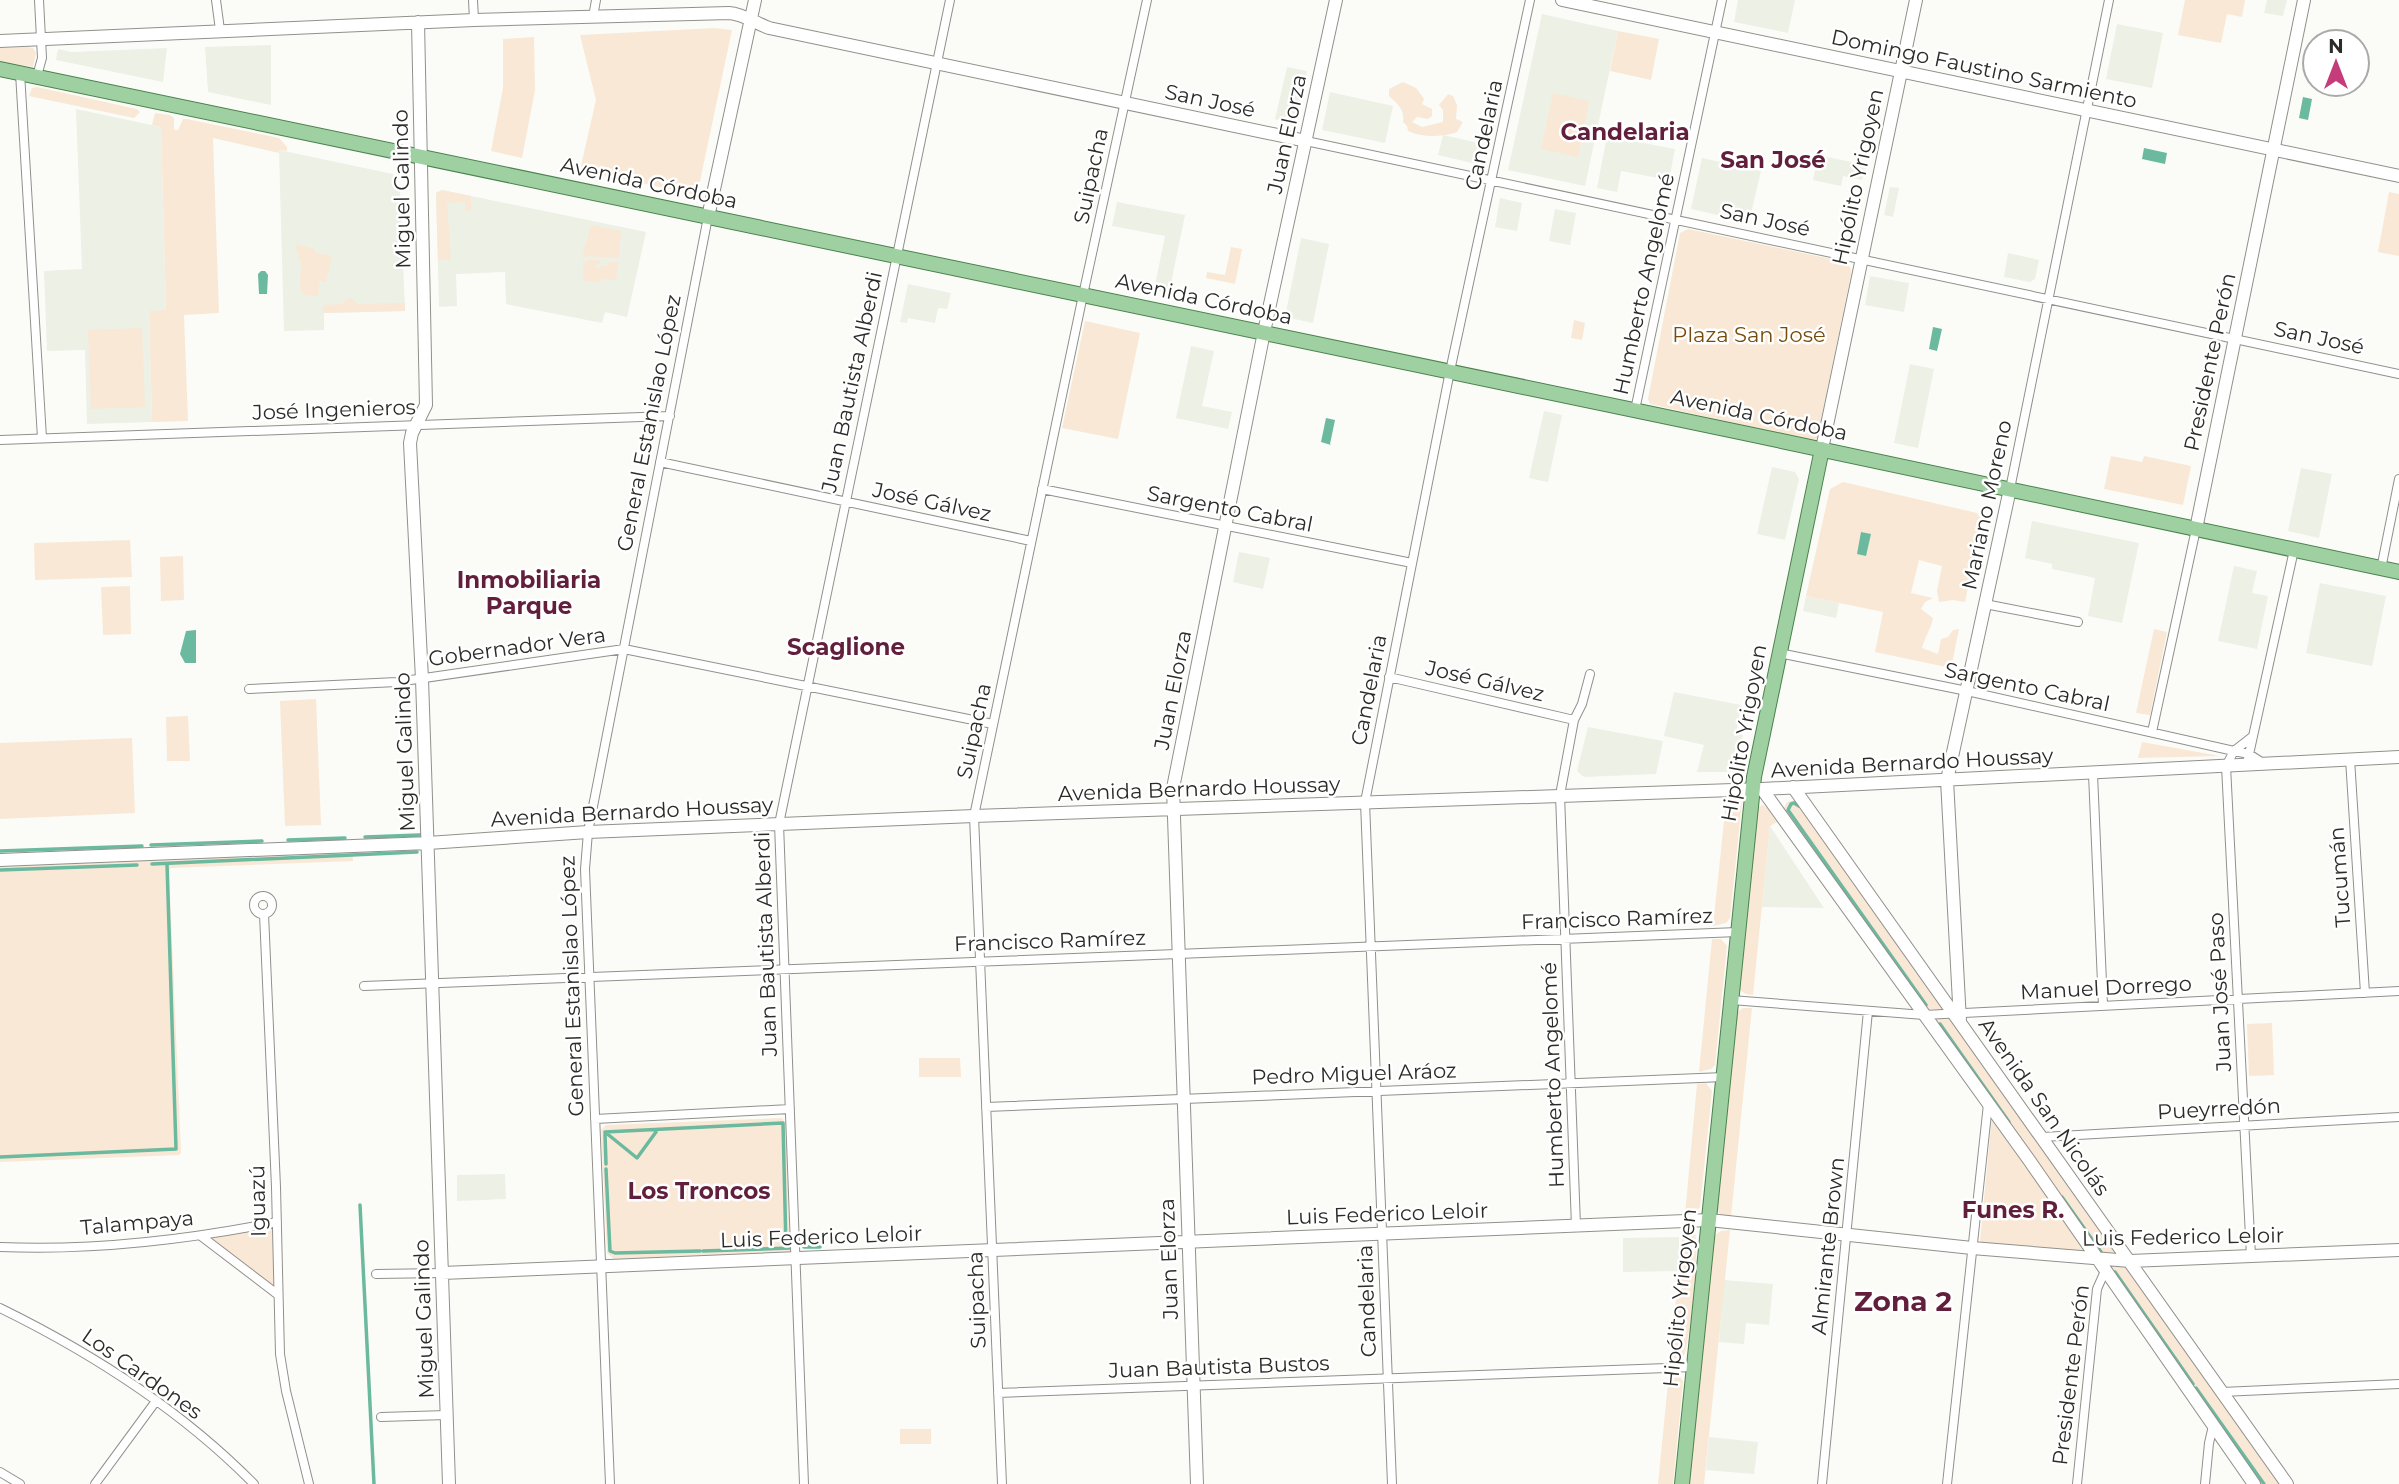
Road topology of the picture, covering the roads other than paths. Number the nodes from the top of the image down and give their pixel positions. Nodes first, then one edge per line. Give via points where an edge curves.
1 (39, 0) edge
2 (216, 0) edge
3 (473, 0) edge
4 (596, 0) edge
5 (755, 0) edge
6 (950, 0) edge
7 (1147, 0) edge
8 (1336, 0) edge
9 (1531, 0) edge
10 (1562, 0) edge
11 (1723, 0) edge
12 (1916, 0) edge
13 (2109, 0) edge
14 (2304, 0) edge
15 (593, 17) junction
16 (474, 20) junction
17 (751, 20) junction
18 (418, 23) junction
19 (220, 30) junction
20 (1716, 32) junction
21 (41, 38) junction
22 (0, 41) edge
23 (936, 63) junction
24 (0, 69) edge
25 (1902, 71) junction
26 (20, 73) junction
27 (37, 76) junction
28 (1125, 103) junction
29 (2087, 110) junction
30 (1306, 141) junction
31 (2273, 149) junction
32 (420, 156) junction
33 (2399, 176) edge
34 (1493, 181) junction
35 (708, 217) junction
36 (1675, 220) junction
37 (896, 256) junction
38 (1862, 260) junction
39 (1083, 295) junction
40 (2048, 300) junction
41 (1264, 332) junction
42 (2234, 340) junction
43 (1450, 371) junction
44 (2399, 374) edge
45 (1635, 410) junction
46 (670, 416) junction
47 (417, 425) junction
48 (42, 438) junction
49 (0, 440) edge
50 (1822, 449) junction
51 (660, 462) junction
52 (2399, 479) edge
53 (1042, 489) junction
54 (2010, 489) junction
55 (845, 501) junction
56 (1225, 526) junction
57 (2196, 529) junction
58 (1031, 541) junction
59 (2294, 550) junction
60 (1412, 563) junction
61 (2381, 569) junction
62 (2399, 572) edge
63 (1985, 604) junction
64 (2078, 622) dead end
65 (624, 649) junction
66 (1779, 653) junction
67 (1590, 674) dead end
68 (1389, 677) junction
69 (422, 679) junction
70 (807, 686) junction
71 (249, 690) dead end
72 (1966, 691) junction
73 (1574, 720) junction
74 (993, 724) junction
75 (2152, 732) junction
76 (2252, 737) junction
77 (2234, 751) junction
78 (2399, 757) edge
79 (2247, 759) junction
80 (2350, 760) junction
81 (2226, 766) junction
82 (2093, 774) junction
83 (1947, 780) junction
84 (1793, 787) junction
85 (1758, 789) junction
86 (1560, 795) junction
87 (1365, 802) junction
88 (1173, 810) junction
89 (974, 816) junction
90 (779, 824) junction
91 (587, 832) junction
92 (428, 843) junction
93 (0, 860) edge
94 (264, 914) dead end
95 (1738, 932) junction
96 (1566, 939) junction
97 (1371, 947) junction
98 (1178, 954) junction
99 (980, 962) junction
100 (784, 969) junction
101 (589, 977) junction
102 (432, 983) junction
103 (364, 986) dead end
104 (2399, 992) edge
105 (2365, 993) junction
106 (2238, 999) junction
107 (1731, 1000) junction
108 (2104, 1006) junction
109 (1868, 1011) junction
110 (1924, 1015) junction
111 (1958, 1016) junction
112 (1724, 1077) junction
113 (1571, 1083) junction
114 (1376, 1091) junction
115 (1183, 1099) junction
116 (1988, 1104) junction
117 (986, 1107) junction
118 (790, 1109) junction
119 (2399, 1117) edge
120 (595, 1119) junction
121 (2244, 1125) junction
122 (2042, 1137) junction
123 (1709, 1220) junction
124 (276, 1222) junction
125 (1576, 1226) junction
126 (1382, 1234) junction
127 (1846, 1235) junction
128 (201, 1236) junction
129 (1188, 1242) junction
130 (0, 1247) edge
131 (1972, 1248) junction
132 (992, 1250) junction
133 (2399, 1250) edge
134 (2251, 1256) junction
135 (796, 1258) junction
136 (2130, 1261) junction
137 (2101, 1265) junction
138 (601, 1266) junction
139 (442, 1273) junction
140 (376, 1274) dead end
141 (277, 1294) junction
142 (0, 1308) edge
143 (1694, 1367) junction
144 (1388, 1378) junction
145 (2399, 1384) edge
146 (1193, 1386) junction
147 (2222, 1392) junction
148 (998, 1393) junction
149 (156, 1401) junction
150 (447, 1415) junction
151 (381, 1417) dead end
152 (2213, 1426) junction
153 (0, 1472) edge
154 (20, 1484) edge
155 (95, 1484) edge
156 (254, 1484) edge
157 (309, 1484) edge
158 (449, 1484) edge
159 (610, 1484) edge
160 (804, 1484) edge
161 (1002, 1484) edge
162 (1196, 1484) edge
163 (1392, 1484) edge
164 (1682, 1484) edge
165 (1822, 1484) edge
166 (1947, 1484) edge
167 (2077, 1484) edge
168 (2205, 1484) edge
169 (2254, 1484) edge
170 (2287, 1484) edge

1 - 21 street
2 - 19 street
3 - 16 street
4 - 15 street
5 - 17 street, General Estanislao López
6 - 23 street, Juan Bautista Alberdi
7 - 28 street, Suipacha
8 - 30 street, Juan Elorza
9 - 34 street, Candelaria
10 - 20 street, Domingo Faustino Sarmiento
11 - 20 street, Humberto Angelomé
12 - 25 street, Hipólito Yrigoyen
13 - 29 street, Mariano Moreno
14 - 31 street, Presidente Perón
15 - 16 street, San José
15 - 17 street, San José via 738,13
16 - 18 street, San José
17 - 23 street, San José via 769,28
17 - 35 street, General Estanislao López
18 - 19 street, San José
18 - 32 street, Miguel Galindo
19 - 21 street, San José
20 - 25 street, Domingo Faustino Sarmiento
20 - 36 street, Humberto Angelomé
21 - 22 street, San José
21 - 27 street
23 - 28 street, San José
23 - 37 street, Juan Bautista Alberdi
24 - 26 main road, Avenida Córdoba
25 - 29 street, Domingo Faustino Sarmiento
25 - 38 street, Hipólito Yrigoyen
26 - 27 main road, Avenida Córdoba
26 - 48 street
27 - 32 main road, Avenida Córdoba
28 - 30 street, San José
28 - 39 street, Suipacha
29 - 31 street, Domingo Faustino Sarmiento
29 - 40 street, Mariano Moreno
30 - 34 street, San José
30 - 41 street, Juan Elorza
31 - 33 street, Domingo Faustino Sarmiento
31 - 42 street, Presidente Perón
32 - 35 main road, Avenida Córdoba
32 - 47 street, Miguel Galindo via 426,405
34 - 36 street, San José
34 - 43 street, Candelaria
35 - 37 main road, Avenida Córdoba
35 - 46 street, General Estanislao López
36 - 38 street, San José
36 - 45 street, Humberto Angelomé
37 - 39 main road, Avenida Córdoba
37 - 55 street, Juan Bautista Alberdi
38 - 40 street, San José
38 - 50 street, Hipólito Yrigoyen
39 - 41 main road, Avenida Córdoba
39 - 53 street, Suipacha
40 - 42 street, San José
40 - 54 street, Mariano Moreno
41 - 43 main road, Avenida Córdoba
41 - 56 street, Juan Elorza
42 - 44 street, San José
42 - 57 street, Presidente Perón
43 - 45 main road, Avenida Córdoba
43 - 60 street, Candelaria
45 - 50 main road, Avenida Córdoba
46 - 47 street, José Ingenieros
46 - 51 street, General Estanislao López
47 - 48 street, José Ingenieros
47 - 69 street, Miguel Galindo via 410,443
48 - 49 street, José Ingenieros
50 - 54 main road, Avenida Córdoba
50 - 66 main road, Hipólito Yrigoyen
51 - 55 street, José Gálvez
51 - 65 street, General Estanislao López
52 - 61 street
53 - 56 street, Sargento Cabral
53 - 58 street, Suipacha
54 - 57 main road, Avenida Córdoba
54 - 63 street, Mariano Moreno
55 - 58 street, José Gálvez
55 - 70 street, Juan Bautista Alberdi
56 - 60 street, Sargento Cabral
56 - 88 street, Juan Elorza via 1173,788
57 - 59 main road, Avenida Córdoba
57 - 75 street, Presidente Perón
58 - 74 street, Suipacha
59 - 61 main road, Avenida Córdoba
59 - 76 street
60 - 68 street, Candelaria
61 - 62 main road, Avenida Córdoba
63 - 64 street
63 - 72 street, Mariano Moreno
65 - 69 street, Gobernador Vera
65 - 70 street, Gobernador Vera
65 - 91 street, General Estanislao López
66 - 72 street, Sargento Cabral
66 - 85 main road, Hipólito Yrigoyen via 1759,746
67 - 73 street, Humberto Angelomé
68 - 73 street, José Gálvez
68 - 87 street, Candelaria
69 - 71 street, Gobernador Vera
69 - 92 street, Miguel Galindo
70 - 74 street, Gobernador Vera
70 - 90 street, Juan Bautista Alberdi
72 - 75 street, Sargento Cabral
72 - 83 street, Mariano Moreno
73 - 86 street, Humberto Angelomé
74 - 89 street, Suipacha
75 - 77 street, Sargento Cabral
76 - 77 street
76 - 79 street
77 - 79 street, Sargento Cabral
77 - 81 street
78 - 80 street, Avenida Bernardo Houssay
79 - 80 street, Avenida Bernardo Houssay via 2264,763
79 - 81 street, Avenida Bernardo Houssay
80 - 105 street, Tucumán
81 - 82 street, Avenida Bernardo Houssay
81 - 106 street, Juan José Paso
82 - 83 street, Avenida Bernardo Houssay
82 - 108 street
83 - 84 street, Avenida Bernardo Houssay
83 - 111 street, Mariano Moreno
84 - 85 street, Avenida Bernardo Houssay
84 - 111 street, Avenida San Nicolás
85 - 86 street, Avenida Bernardo Houssay
85 - 95 main road, Hipólito Yrigoyen
85 - 110 street, Avenida San Nicolás
86 - 87 street, Avenida Bernardo Houssay
86 - 96 street, Humberto Angelomé
87 - 88 street, Avenida Bernardo Houssay
87 - 97 street, Candelaria
88 - 89 street, Avenida Bernardo Houssay
88 - 98 street, Juan Elorza
89 - 90 street, Avenida Bernardo Houssay
89 - 99 street, Suipacha
90 - 91 street, Avenida Bernardo Houssay
90 - 100 street, Juan Bautista Alberdi
91 - 92 street, Avenida Bernardo Houssay
91 - 101 street, General Estanislao López
92 - 93 street, Avenida Bernardo Houssay
92 - 102 street, Miguel Galindo
94 - 124 street, Iguazú
95 - 96 street, Francisco Ramírez
95 - 107 main road, Hipólito Yrigoyen
96 - 97 street, Francisco Ramírez
96 - 113 street, Humberto Angelomé
97 - 98 street, Francisco Ramírez
97 - 114 street, Candelaria
98 - 99 street, Francisco Ramírez
98 - 115 street, Juan Elorza
99 - 100 street, Francisco Ramírez
99 - 117 street, Suipacha
100 - 101 street, Francisco Ramírez
100 - 118 street, Juan Bautista Alberdi
101 - 102 street, Francisco Ramírez
101 - 120 street, General Estanislao López
102 - 103 street, Francisco Ramírez
102 - 139 street, Miguel Galindo
104 - 105 street, Manuel Dorrego
105 - 106 street, Manuel Dorrego
106 - 108 street, Manuel Dorrego
106 - 121 street, Juan José Paso
107 - 109 street, Manuel Dorrego
107 - 112 main road, Hipólito Yrigoyen
108 - 111 street, Manuel Dorrego
109 - 110 street, Manuel Dorrego
109 - 127 street, Almirante Brown
110 - 111 street, Manuel Dorrego
110 - 116 street, Avenida San Nicolás
111 - 122 street, Avenida San Nicolás
112 - 113 street, Pedro Miguel Aráoz
112 - 123 main road, Hipólito Yrigoyen
113 - 114 street, Pedro Miguel Aráoz
113 - 125 street, Humberto Angelomé
114 - 115 street, Pedro Miguel Aráoz
114 - 126 street, Candelaria
115 - 117 street, Pedro Miguel Aráoz
115 - 129 street, Juan Elorza
116 - 131 street
116 - 137 street, Avenida San Nicolás
117 - 132 street, Suipacha
118 - 120 street
118 - 135 street, Juan Bautista Alberdi
119 - 121 street, Pueyrredón
120 - 138 street, General Estanislao López
121 - 122 street, Pueyrredón
121 - 134 street, Juan José Paso
122 - 136 street, Avenida San Nicolás
123 - 125 street, Luis Federico Leloir
123 - 127 street, Luis Federico Leloir
123 - 143 main road, Hipólito Yrigoyen
124 - 128 street, Talampaya
124 - 141 street, Iguazú
125 - 126 street, Luis Federico Leloir
126 - 129 street, Luis Federico Leloir
126 - 144 street, Candelaria
127 - 131 street, Luis Federico Leloir
127 - 165 street, Almirante Brown
128 - 130 street, Talampaya via 104,1245
128 - 141 street
129 - 132 street, Luis Federico Leloir
129 - 146 street, Juan Elorza
131 - 137 street, Luis Federico Leloir
131 - 166 street
132 - 135 street, Luis Federico Leloir
132 - 148 street, Suipacha
133 - 134 street, Luis Federico Leloir
134 - 136 street, Luis Federico Leloir
135 - 138 street, Luis Federico Leloir
135 - 160 street, Juan Bautista Alberdi
136 - 137 street, Luis Federico Leloir
136 - 147 street, Avenida San Nicolás
137 - 152 street, Avenida San Nicolás
137 - 167 street, Presidente Perón
138 - 139 street, Luis Federico Leloir
138 - 159 street, General Estanislao López
139 - 140 street, Luis Federico Leloir
139 - 150 street, Miguel Galindo
141 - 157 street, Iguazú via 279,1354
142 - 149 street, Los Cardones via 109,1368
143 - 144 street, Juan Bautista Bustos
143 - 164 main road, Hipólito Yrigoyen
144 - 146 street, Juan Bautista Bustos
144 - 163 street, Candelaria
145 - 147 street
146 - 148 street, Juan Bautista Bustos
146 - 162 street, Juan Elorza
147 - 170 street, Avenida San Nicolás
148 - 161 street, Suipacha
149 - 155 street
149 - 156 street, Los Cardones
150 - 151 street
150 - 158 street, Miguel Galindo
152 - 168 street
152 - 169 street, Avenida San Nicolás
153 - 154 street

